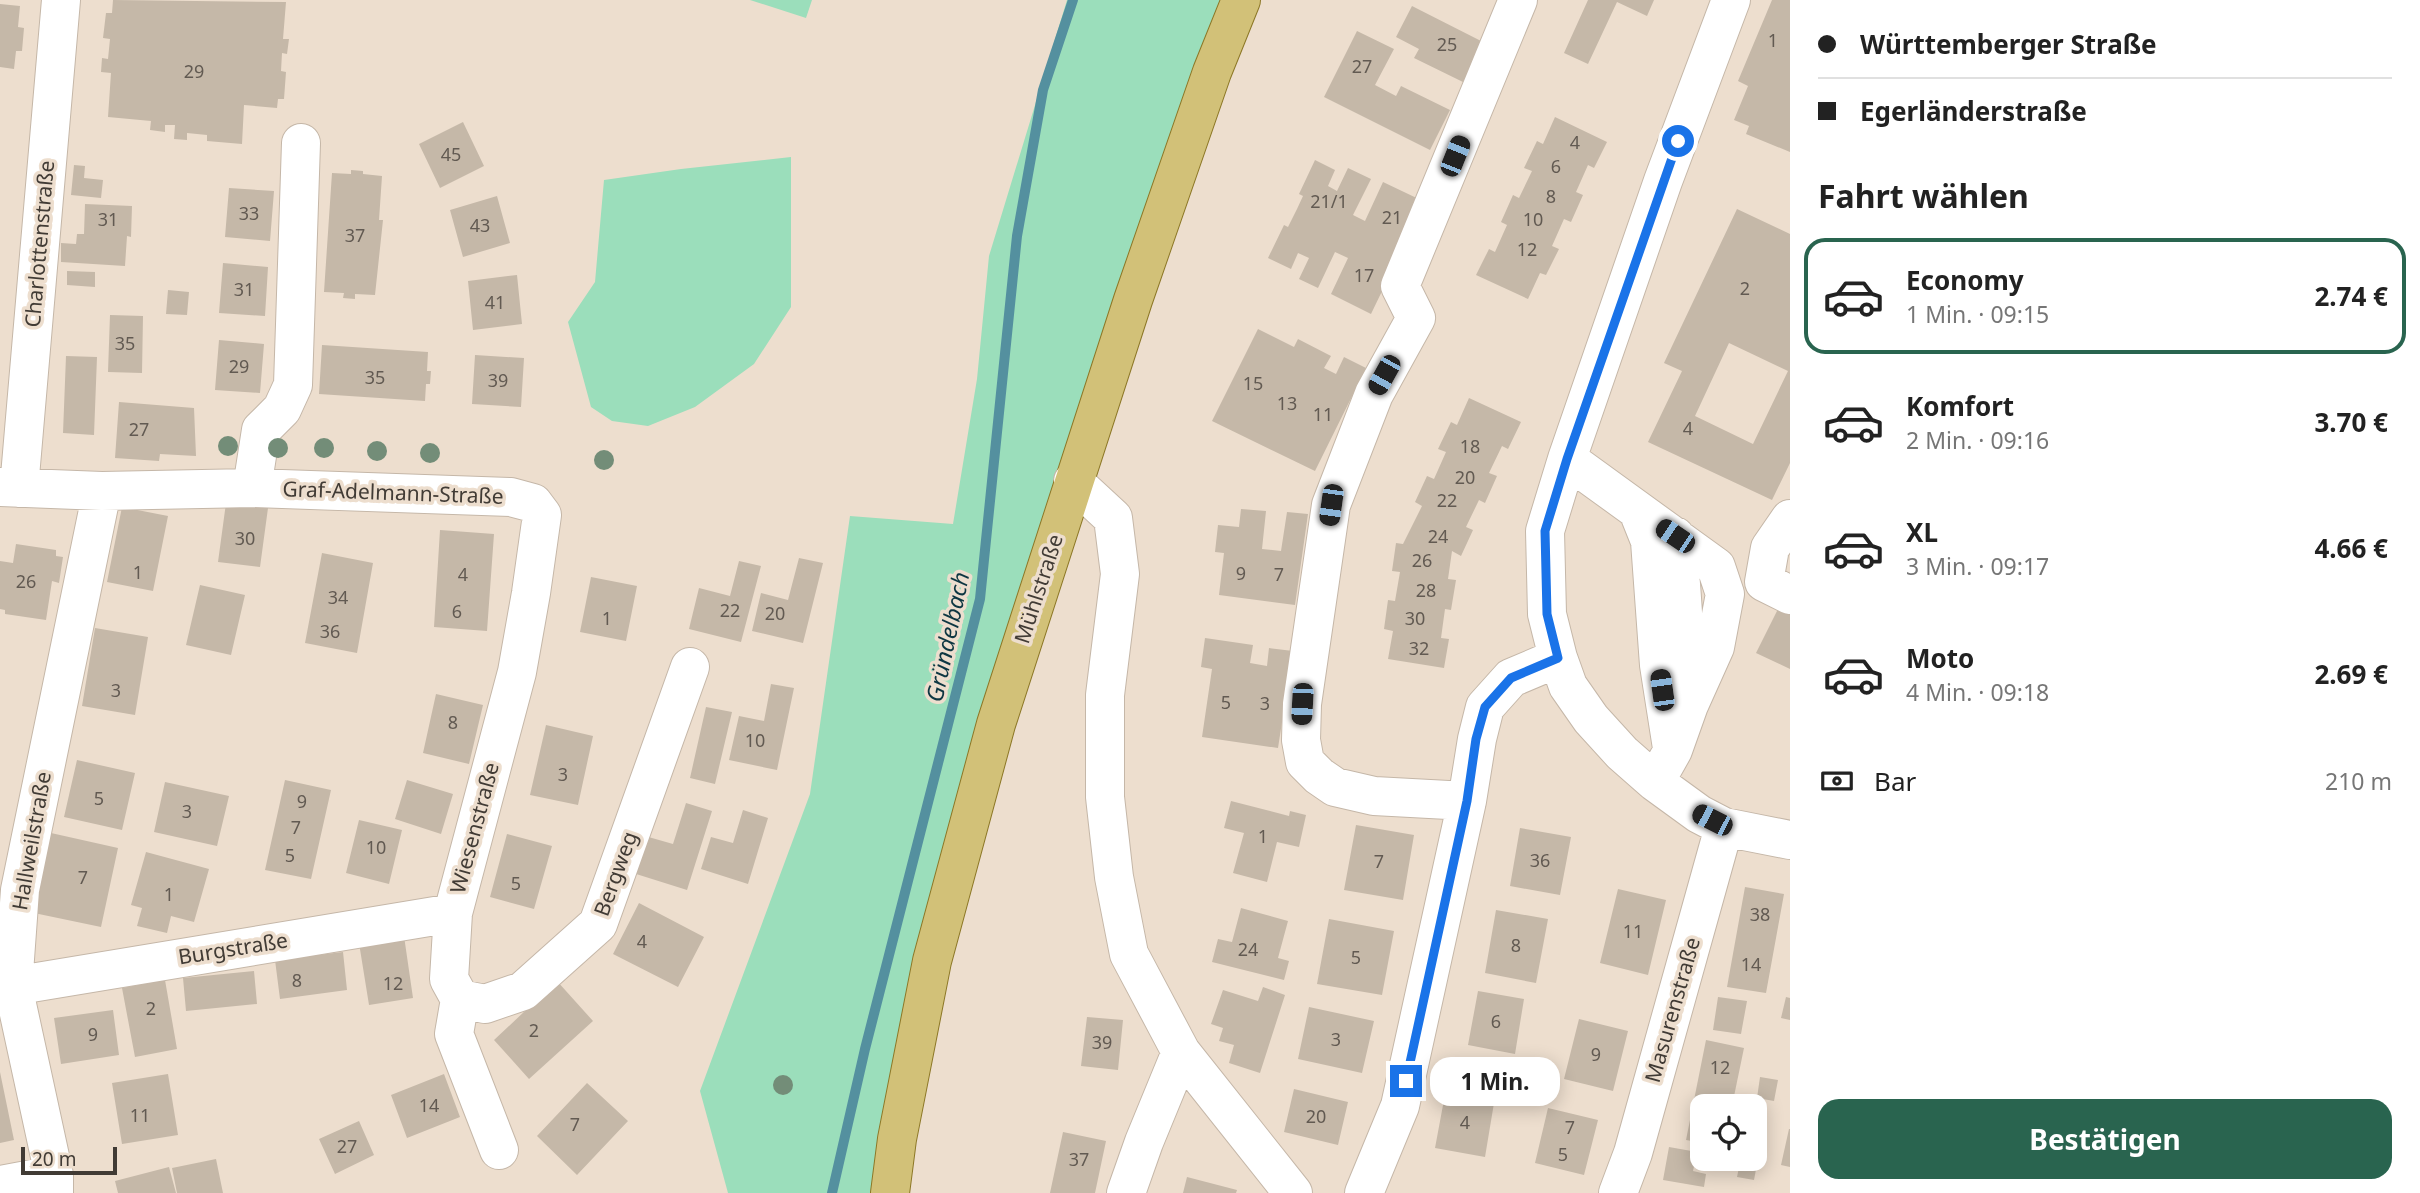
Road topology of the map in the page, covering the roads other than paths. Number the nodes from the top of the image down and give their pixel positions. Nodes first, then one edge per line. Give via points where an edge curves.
1 (61, 0) edge
2 (1241, 0) edge
3 (1731, 0) edge
4 (1513, 13) edge
5 (301, 143) dead end
6 (1567, 459) junction
7 (1073, 481) junction
8 (9, 488) edge
9 (252, 488) junction
10 (102, 491) junction
11 (533, 503) joint
12 (1638, 511) junction
13 (1790, 519) edge
14 (1790, 595) edge
15 (1558, 658) junction
16 (690, 667) dead end
17 (1664, 766) junction
18 (1467, 801) junction
19 (1724, 827) junction
20 (1790, 840) edge
21 (453, 913) junction
22 (13, 986) junction
23 (460, 999) junction
24 (1181, 1052) junction
25 (499, 1150) dead end
26 (54, 1184) edge
27 (0, 1185) edge
28 (890, 1193) edge
29 (1126, 1193) edge
30 (1293, 1193) edge
31 (1364, 1193) edge
32 (1618, 1193) edge

1 - 8 street, Charlottenstraße
2 - 7 main road, Mühlstraße via 1212,72
3 - 6 street
4 - 18 street via 1401,286 1416,318 1374,394 1331,505 1302,704 1306,762 1335,787 1374,796
5 - 9 street, Graf-Adelmann-Straße via 293,385 282,409 261,429
6 - 12 street
6 - 15 street via 1545,531 1547,614
7 - 24 street via 1112,518 1120,574 1105,695 1105,797 1114,877 1129,954
7 - 28 main road, Mühlstraße via 996,724 932,961
8 - 10 street, Graf-Adelmann-Straße
9 - 10 street, Graf-Adelmann-Straße
9 - 11 street, Graf-Adelmann-Straße via 510,497
10 - 22 street, Hallweilstraße via 20,890
11 - 21 street, Wiesenstraße via 542,515 517,672
12 - 17 street via 1650,541
12 - 17 street via 1675,536 1681,584 1689,705
13 - 14 street via 1770,548 1764,582
15 - 17 street via 1568,686 1622,753
15 - 18 street via 1511,678 1485,707
16 - 23 street, Bergweg via 598,924 523,991 485,1004
17 - 19 street via 1699,814
18 - 31 street via 1400,1106
19 - 20 street
19 - 32 street, Masurenstraße
21 - 22 street, Burgstraße
21 - 23 street, Wiesenstraße via 449,979
22 - 26 street, Hallweilstraße
23 - 25 street, Wiesenstraße via 454,1034
24 - 29 street
24 - 30 street
26 - 27 street

